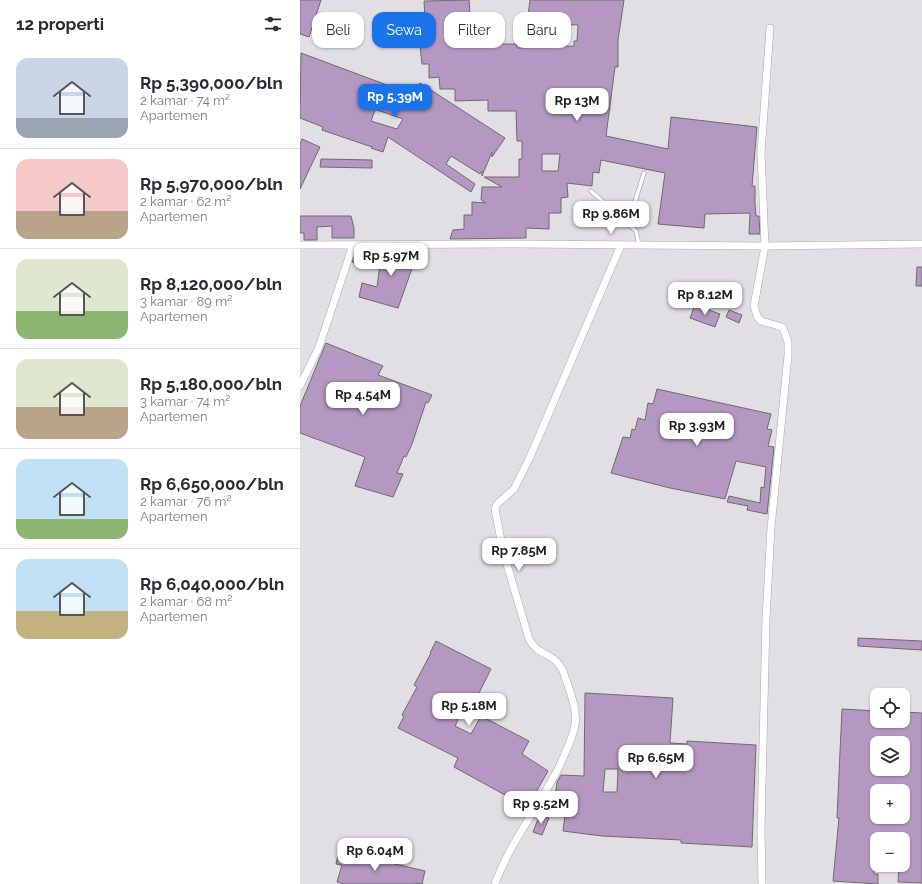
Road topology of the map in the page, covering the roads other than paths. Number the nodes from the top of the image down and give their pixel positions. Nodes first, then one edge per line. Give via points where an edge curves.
1 (770, 28) dead end
2 (644, 173) dead end
3 (591, 191) dead end
4 (628, 224) junction
5 (922, 244) edge
6 (354, 245) junction
7 (621, 245) junction
8 (639, 245) junction
9 (300, 246) edge
10 (765, 246) junction
11 (300, 386) edge
12 (495, 884) edge
13 (762, 884) edge

1 - 10 street via 761,153
2 - 4 lane
3 - 4 lane
4 - 8 lane via 638,234
5 - 10 street
6 - 7 street
6 - 9 street
6 - 11 street via 319,347
7 - 8 street
7 - 12 street via 530,457 514,488 496,504 495,509 503,551 529,639 537,650 558,662 575,724 568,746 546,793 504,860
8 - 10 street
10 - 13 street via 755,311 760,321 783,328 788,342 771,528 766,619

